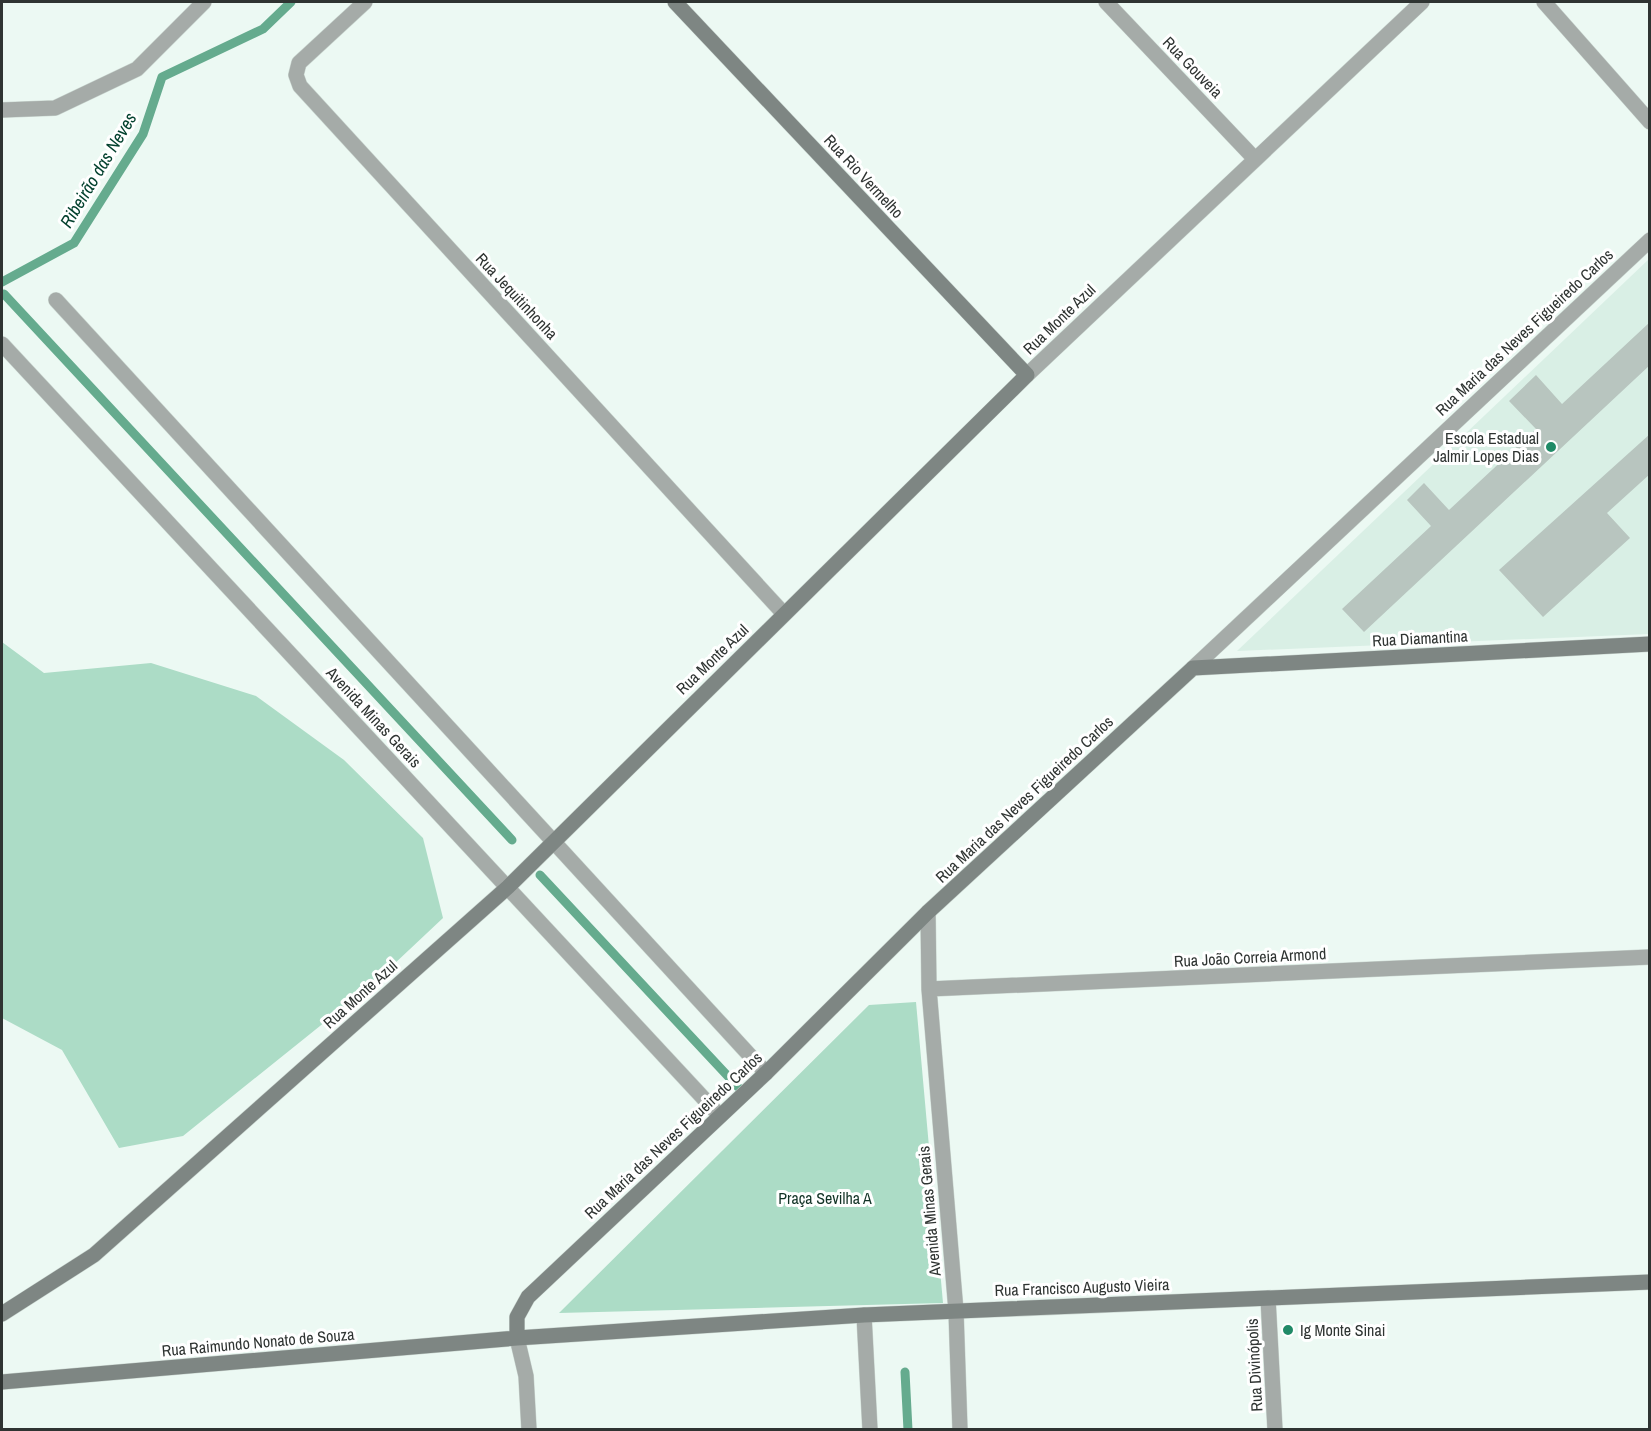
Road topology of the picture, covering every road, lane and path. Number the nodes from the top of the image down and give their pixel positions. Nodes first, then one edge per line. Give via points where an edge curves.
1 (204, 2) edge
2 (365, 2) edge
3 (675, 2) edge
4 (1106, 2) edge
5 (1422, 2) edge
6 (1544, 2) edge
7 (2, 110) edge
8 (1650, 122) edge
9 (1254, 158) junction
10 (1650, 240) edge
11 (56, 300) dead end
12 (2, 344) edge
13 (1027, 375) junction
14 (784, 614) junction
15 (1650, 644) edge
16 (1193, 668) junction
17 (552, 841) junction
18 (508, 887) junction
19 (928, 912) junction
20 (1650, 957) edge
21 (929, 989) junction
22 (766, 1073) junction
23 (720, 1116) junction
24 (1650, 1282) edge
25 (1268, 1298) junction
26 (956, 1311) junction
27 (2, 1314) edge
28 (864, 1315) junction
29 (517, 1338) junction
30 (2, 1382) edge
31 (529, 1430) edge
32 (870, 1430) edge
33 (960, 1430) edge
34 (1275, 1430) edge

1 - 7 street via 137,69 55,108
2 - 14 street, Rua Jequitinhonha via 299,63 296,75 300,86
3 - 13 street, Rua Rio Vermelho
4 - 9 street, Rua Gouveia
5 - 9 street, Rua Monte Azul
6 - 8 street
9 - 13 street, Rua Monte Azul
10 - 16 street, Rua Maria das Neves Figueiredo Carlos
11 - 17 street
12 - 18 street, Avenida Minas Gerais
13 - 14 street, Rua Monte Azul
14 - 17 street, Rua Monte Azul
15 - 16 street, Rua Diamantina
16 - 19 street, Rua Maria das Neves Figueiredo Carlos
17 - 18 street, Rua Monte Azul
17 - 22 street
18 - 23 street, Avenida Minas Gerais
18 - 27 street, Rua Monte Azul via 94,1255
19 - 21 street
19 - 22 street, Rua Maria das Neves Figueiredo Carlos
20 - 21 street, Rua João Correia Armond
21 - 26 street, Avenida Minas Gerais
22 - 23 street, Rua Maria das Neves Figueiredo Carlos
23 - 29 street, Rua Maria das Neves Figueiredo Carlos via 528,1297 517,1317
24 - 25 street, Rua Francisco Augusto Vieira
25 - 26 street, Rua Francisco Augusto Vieira
25 - 34 street, Rua Divinópolis
26 - 28 street, Rua Francisco Augusto Vieira
26 - 33 street, Avenida Minas Gerais
28 - 29 street, Rua Francisco Augusto Vieira
28 - 32 street
29 - 30 street, Rua Raimundo Nonato de Souza
29 - 31 street, Rua Maria das Neves Figueiredo Carlos via 526,1376

